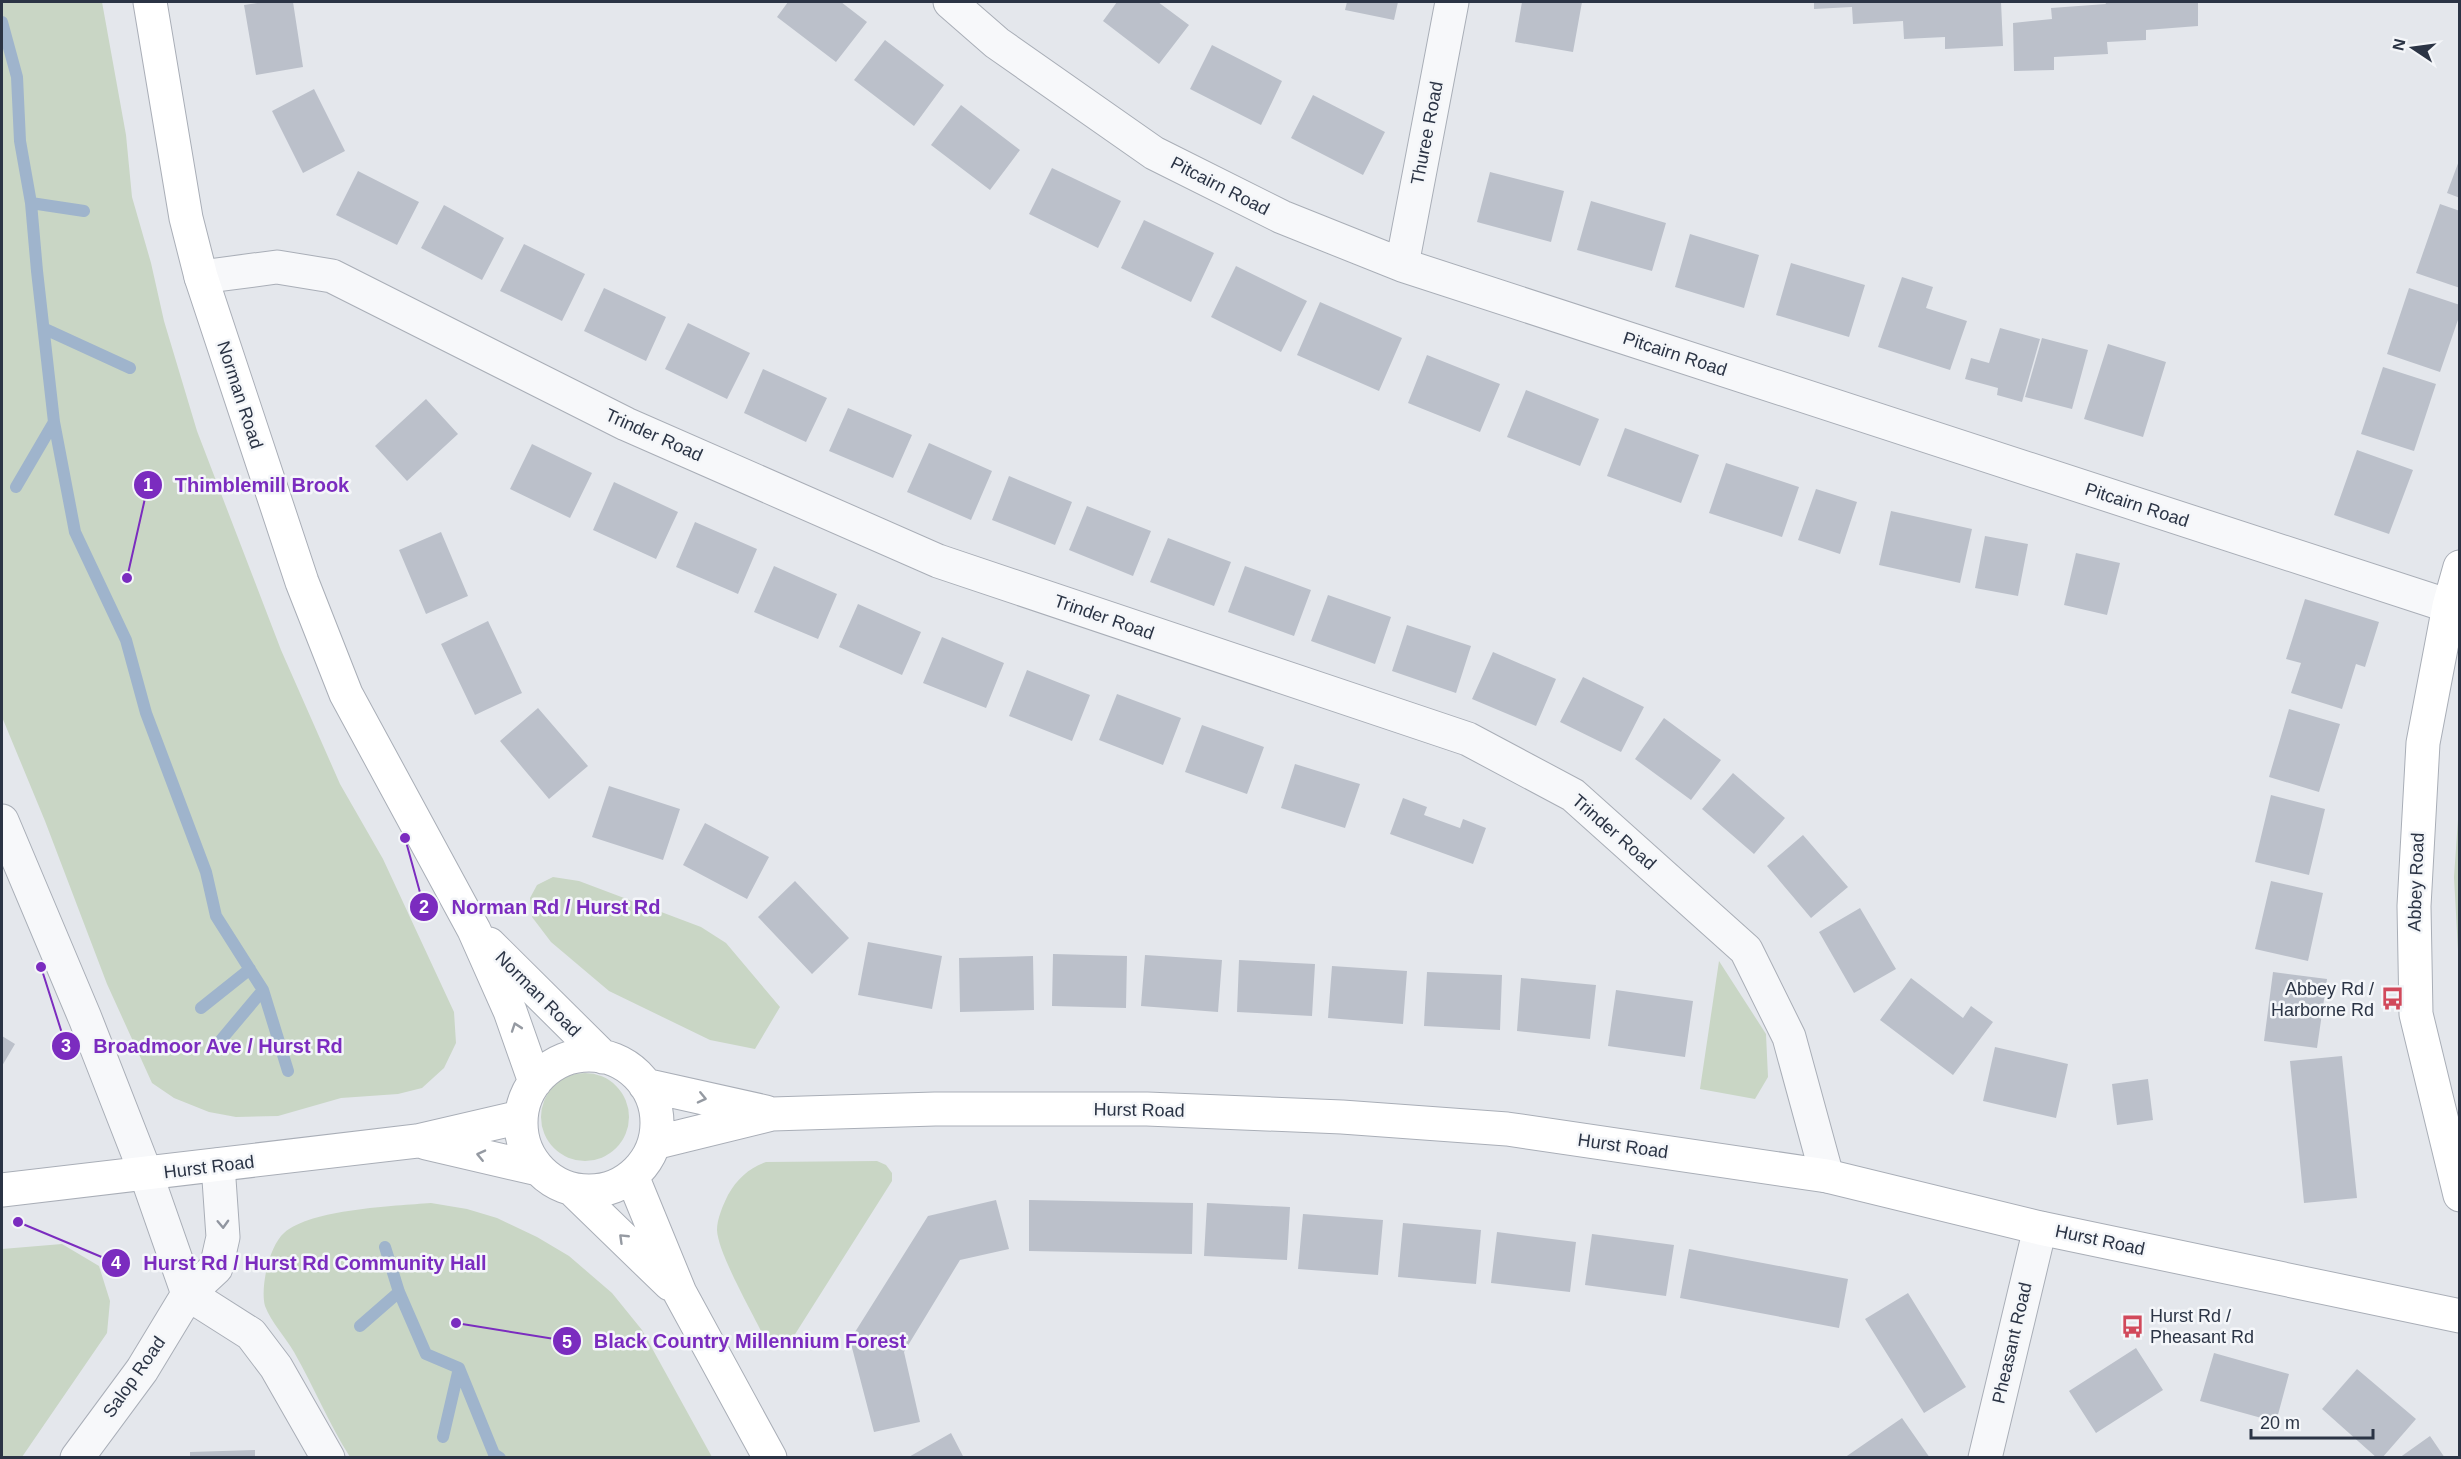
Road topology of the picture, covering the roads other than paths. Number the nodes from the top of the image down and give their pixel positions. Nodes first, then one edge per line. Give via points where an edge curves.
1 (150, 2) edge
2 (950, 2) edge
3 (1452, 2) edge
4 (1402, 265) junction
5 (201, 277) junction
6 (2460, 567) edge
7 (2449, 606) junction
8 (2, 821) edge
9 (474, 930) junction
10 (603, 1057) junction
11 (535, 1082) junction
12 (645, 1085) junction
13 (772, 1114) junction
14 (521, 1117) junction
15 (417, 1141) junction
16 (654, 1143) junction
17 (218, 1166) junction
18 (538, 1169) junction
19 (146, 1174) junction
20 (632, 1176) junction
21 (1827, 1176) junction
22 (2, 1190) edge
23 (573, 1190) junction
24 (2460, 1195) edge
25 (2040, 1228) junction
26 (680, 1293) junction
27 (188, 1294) junction
28 (2460, 1316) edge
29 (76, 1458) edge
30 (328, 1458) edge
31 (770, 1458) edge
32 (1984, 1458) edge

1 - 5 street, Norman Road via 186,219
2 - 4 street, Pitcairn Road via 997,43 1154,153 1282,217
3 - 4 street, Thuree Road
4 - 7 street, Pitcairn Road
5 - 9 street, Norman Road via 302,582 346,694
5 - 21 street, Trinder Road via 277,267 332,276 626,424 938,561 1468,740 1573,795 1746,950 1789,1037
6 - 7 street, Abbey Road
7 - 24 street, Abbey Road via 2423,743 2414,906 2416,1014
8 - 19 street
9 - 10 street, Norman Road
11 -> 9 street, Norman Road via 510,1011
10 - 11 street via 565,1060 550,1067
10 - 12 street via 624,1066
11 - 14 street
12 -> 13 street, Hurst Road
12 - 16 street via 656,1113
13 - 16 street, Hurst Road
13 - 21 street, Hurst Road via 1147,1109 1342,1117 1507,1129
14 - 15 street, Hurst Road
14 - 18 street via 522,1139
15 - 17 street, Hurst Road
18 -> 15 street, Hurst Road
16 - 20 street
17 - 19 street, Hurst Road
17 -> 27 street, Salop Road via 223,1237 216,1268
18 - 23 street
19 - 22 street, Hurst Road
19 - 27 street
20 - 23 street via 605,1189
20 - 26 street
21 - 25 street, Hurst Road
26 -> 23 street
25 - 28 street, Hurst Road
25 - 32 street, Pheasant Road
26 - 31 street
27 - 29 street, Salop Road via 142,1370
27 - 30 street via 251,1334 276,1367

